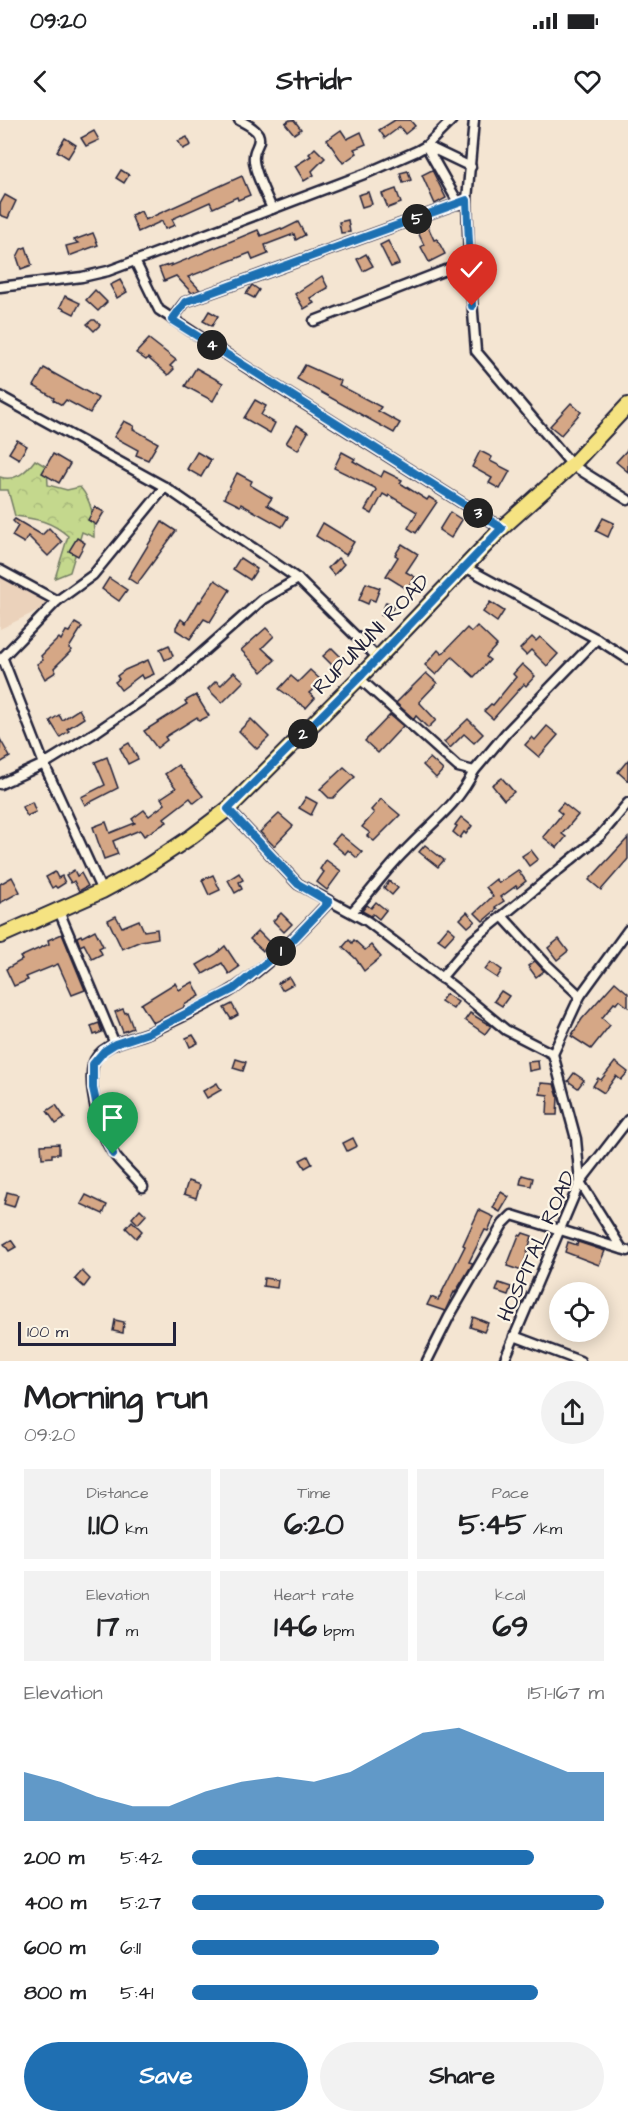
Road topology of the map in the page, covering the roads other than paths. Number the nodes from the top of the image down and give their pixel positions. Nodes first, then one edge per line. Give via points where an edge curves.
1 (239, 120) edge
2 (452, 120) edge
3 (474, 120) edge
4 (426, 146) junction
5 (471, 166) junction
6 (463, 202) junction
7 (272, 209) junction
8 (135, 261) junction
9 (469, 261) junction
10 (0, 287) edge
11 (172, 320) junction
12 (314, 321) dead end
13 (0, 396) edge
14 (628, 405) edge
15 (572, 465) junction
16 (165, 487) junction
17 (628, 500) edge
18 (502, 528) junction
19 (465, 567) junction
20 (0, 570) edge
21 (298, 579) junction
22 (57, 601) junction
23 (597, 639) junction
24 (378, 658) junction
25 (628, 658) edge
26 (1, 659) edge
27 (359, 678) junction
28 (44, 764) junction
29 (474, 771) junction
30 (0, 784) edge
31 (628, 803) edge
32 (228, 809) junction
33 (102, 891) junction
34 (329, 902) junction
35 (59, 911) junction
36 (352, 912) junction
37 (503, 917) junction
38 (628, 930) edge
39 (0, 936) edge
40 (441, 978) junction
41 (580, 996) junction
42 (115, 1044) junction
43 (553, 1054) junction
44 (628, 1120) edge
45 (580, 1182) junction
46 (143, 1187) dead end
47 (560, 1228) junction
48 (625, 1250) edge
49 (514, 1336) junction
50 (426, 1361) edge
51 (504, 1361) edge
52 (580, 1361) edge

1 - 7 street via 256,131 259,138 254,162
2 - 4 street
3 - 5 street
4 - 5 street
4 - 6 street
4 - 7 street
5 - 6 street
6 - 9 street
6 - 11 street via 185,302
7 - 8 street
8 - 10 street via 82,277
8 - 11 street via 159,310
9 - 12 street
9 - 15 street via 476,351
11 - 18 street
13 - 16 street
14 - 15 main road, RUPUNUNI ROAD
15 - 17 street
15 - 18 main road, RUPUNUNI ROAD
16 - 21 street
16 - 22 street via 93,575
18 - 19 main road, RUPUNUNI ROAD
19 - 23 street
19 - 24 main road, RUPUNUNI ROAD
20 - 22 street
21 - 24 street
21 - 28 street via 263,599 170,681
22 - 26 street
23 - 25 street
23 - 29 street
24 - 27 main road, RUPUNUNI ROAD
26 - 28 street
27 - 29 street via 458,767
27 - 32 main road, RUPUNUNI ROAD
28 - 30 street
28 - 33 street
29 - 36 street via 451,807 402,854
31 - 37 street via 600,836
32 - 33 main road, RUPUNUNI ROAD via 181,844
32 - 34 street via 298,884
33 - 35 main road, RUPUNUNI ROAD
34 - 36 street
34 - 42 street via 290,943 234,989 148,1033
35 - 39 main road, RUPUNUNI ROAD
35 - 42 street
36 - 40 street
37 - 40 street via 473,940
37 - 41 street
38 - 41 street
40 - 43 street via 506,1030
41 - 43 street
42 - 46 street via 93,1064 97,1111 113,1154
43 - 45 street via 576,1139
44 - 45 street, HOSPITAL ROAD
45 - 47 street, HOSPITAL ROAD
45 - 48 street
47 - 48 street
47 - 49 street, HOSPITAL ROAD
47 - 50 street via 512,1215 503,1224
49 - 51 street, HOSPITAL ROAD
49 - 52 street

